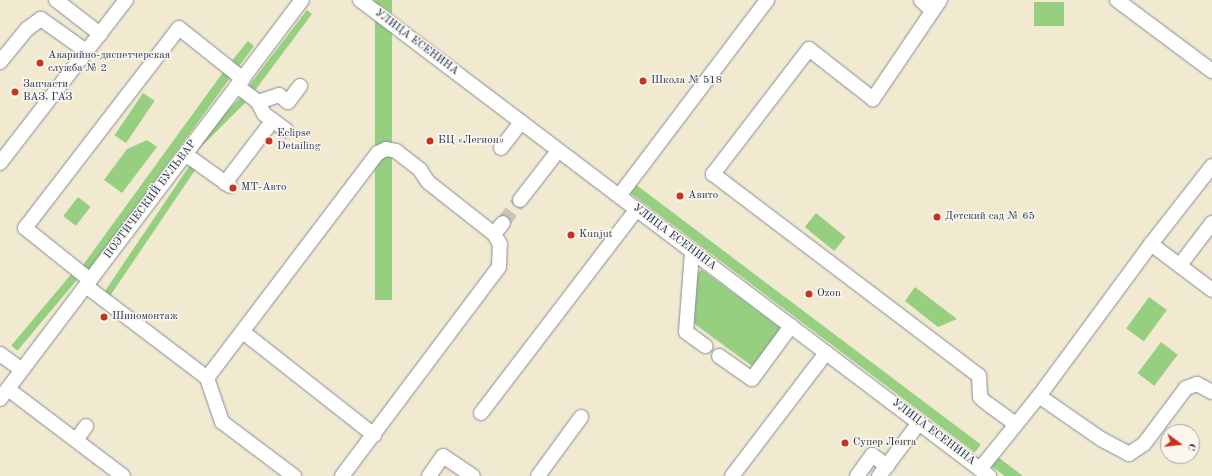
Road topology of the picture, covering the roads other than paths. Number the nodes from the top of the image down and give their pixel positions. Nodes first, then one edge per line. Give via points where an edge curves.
1 (56, 0) edge
2 (126, 0) edge
3 (302, 0) edge
4 (360, 0) edge
5 (767, 0) edge
6 (921, 0) edge
7 (1117, 0) edge
8 (936, 6) edge
9 (100, 34) junction
10 (86, 51) junction
11 (0, 62) edge
12 (1211, 66) edge
13 (240, 82) junction
14 (300, 86) dead end
15 (258, 102) junction
16 (273, 120) junction
17 (520, 122) junction
18 (286, 130) dead end
19 (501, 148) dead end
20 (558, 151) junction
21 (185, 154) junction
22 (0, 164) edge
23 (1211, 170) edge
24 (619, 196) junction
25 (520, 200) tunnel mouth
26 (637, 209) junction
27 (503, 223) tunnel mouth
28 (1212, 223) edge
29 (494, 234) junction
30 (1151, 244) junction
31 (692, 252) junction
32 (1180, 265) junction
33 (88, 283) junction
34 (1212, 290) edge
35 (791, 326) junction
36 (243, 332) junction
37 (705, 346) dead end
38 (826, 353) junction
39 (0, 354) edge
40 (719, 356) dead end
41 (22, 370) junction
42 (208, 378) junction
43 (1212, 392) edge
44 (4, 394) edge
45 (1039, 396) junction
46 (481, 413) dead end
47 (581, 417) dead end
48 (919, 423) junction
49 (1016, 424) junction
50 (86, 426) dead end
51 (374, 435) junction
52 (76, 440) junction
53 (883, 471) edge
54 (985, 473) edge
55 (734, 475) edge
56 (123, 476) edge
57 (294, 476) edge
58 (342, 476) edge
59 (429, 476) edge
60 (473, 476) edge
61 (538, 476) edge
62 (857, 476) edge

1 - 9 street
2 - 9 street
3 - 13 street, ПОЭТИЧЕСКИЙ БУЛЬВАР
4 - 17 street, УЛИЦА ЕСЕНИНА
5 - 24 street
6 - 8 street
7 - 12 street
8 - 49 street via 874,99 809,49 713,174 978,376 980,398
9 - 10 street
10 - 11 street via 40,19 27,29
10 - 22 street
13 - 15 street
13 - 21 street, ПОЭТИЧЕСКИЙ БУЛЬВАР
13 - 33 street via 179,28 25,228
14 - 15 street via 288,102 279,95
15 - 16 street via 264,114
16 - 18 street
16 - 21 street via 264,137 228,184
17 - 19 street
17 - 20 street, УЛИЦА ЕСЕНИНА
20 - 24 street, УЛИЦА ЕСЕНИНА
20 - 25 street
21 - 33 street, ПОЭТИЧЕСКИЙ БУЛЬВАР
23 - 30 street
24 - 26 street, УЛИЦА ЕСЕНИНА
26 - 31 street, УЛИЦА ЕСЕНИНА
26 - 46 street
27 - 29 street
28 - 32 street
29 - 36 street via 428,182 414,165 396,151 386,149 378,153
29 - 51 street via 500,244 499,267
30 - 32 street
30 - 45 street
31 - 35 street, УЛИЦА ЕСЕНИНА
31 - 37 street via 686,332
32 - 34 street
33 - 41 street, ПОЭТИЧЕСКИЙ БУЛЬВАР
33 - 42 street
35 - 38 street, УЛИЦА ЕСЕНИНА
35 - 40 street via 752,379
36 - 42 street
36 - 51 street
38 - 48 street, УЛИЦА ЕСЕНИНА
38 - 55 street
39 - 41 street
41 - 44 street, ПОЭТИЧЕСКИЙ БУЛЬВАР
42 - 57 street via 222,422
43 - 45 street via 1197,384 1186,388 1144,444 1129,454 1101,439
44 - 52 street
45 - 49 street
47 - 61 street
48 - 53 street
48 - 54 street, УЛИЦА ЕСЕНИНА
49 - 54 street
50 - 52 street
51 - 58 street
52 - 56 street
53 - 62 street via 872,455
59 - 60 street via 443,456

